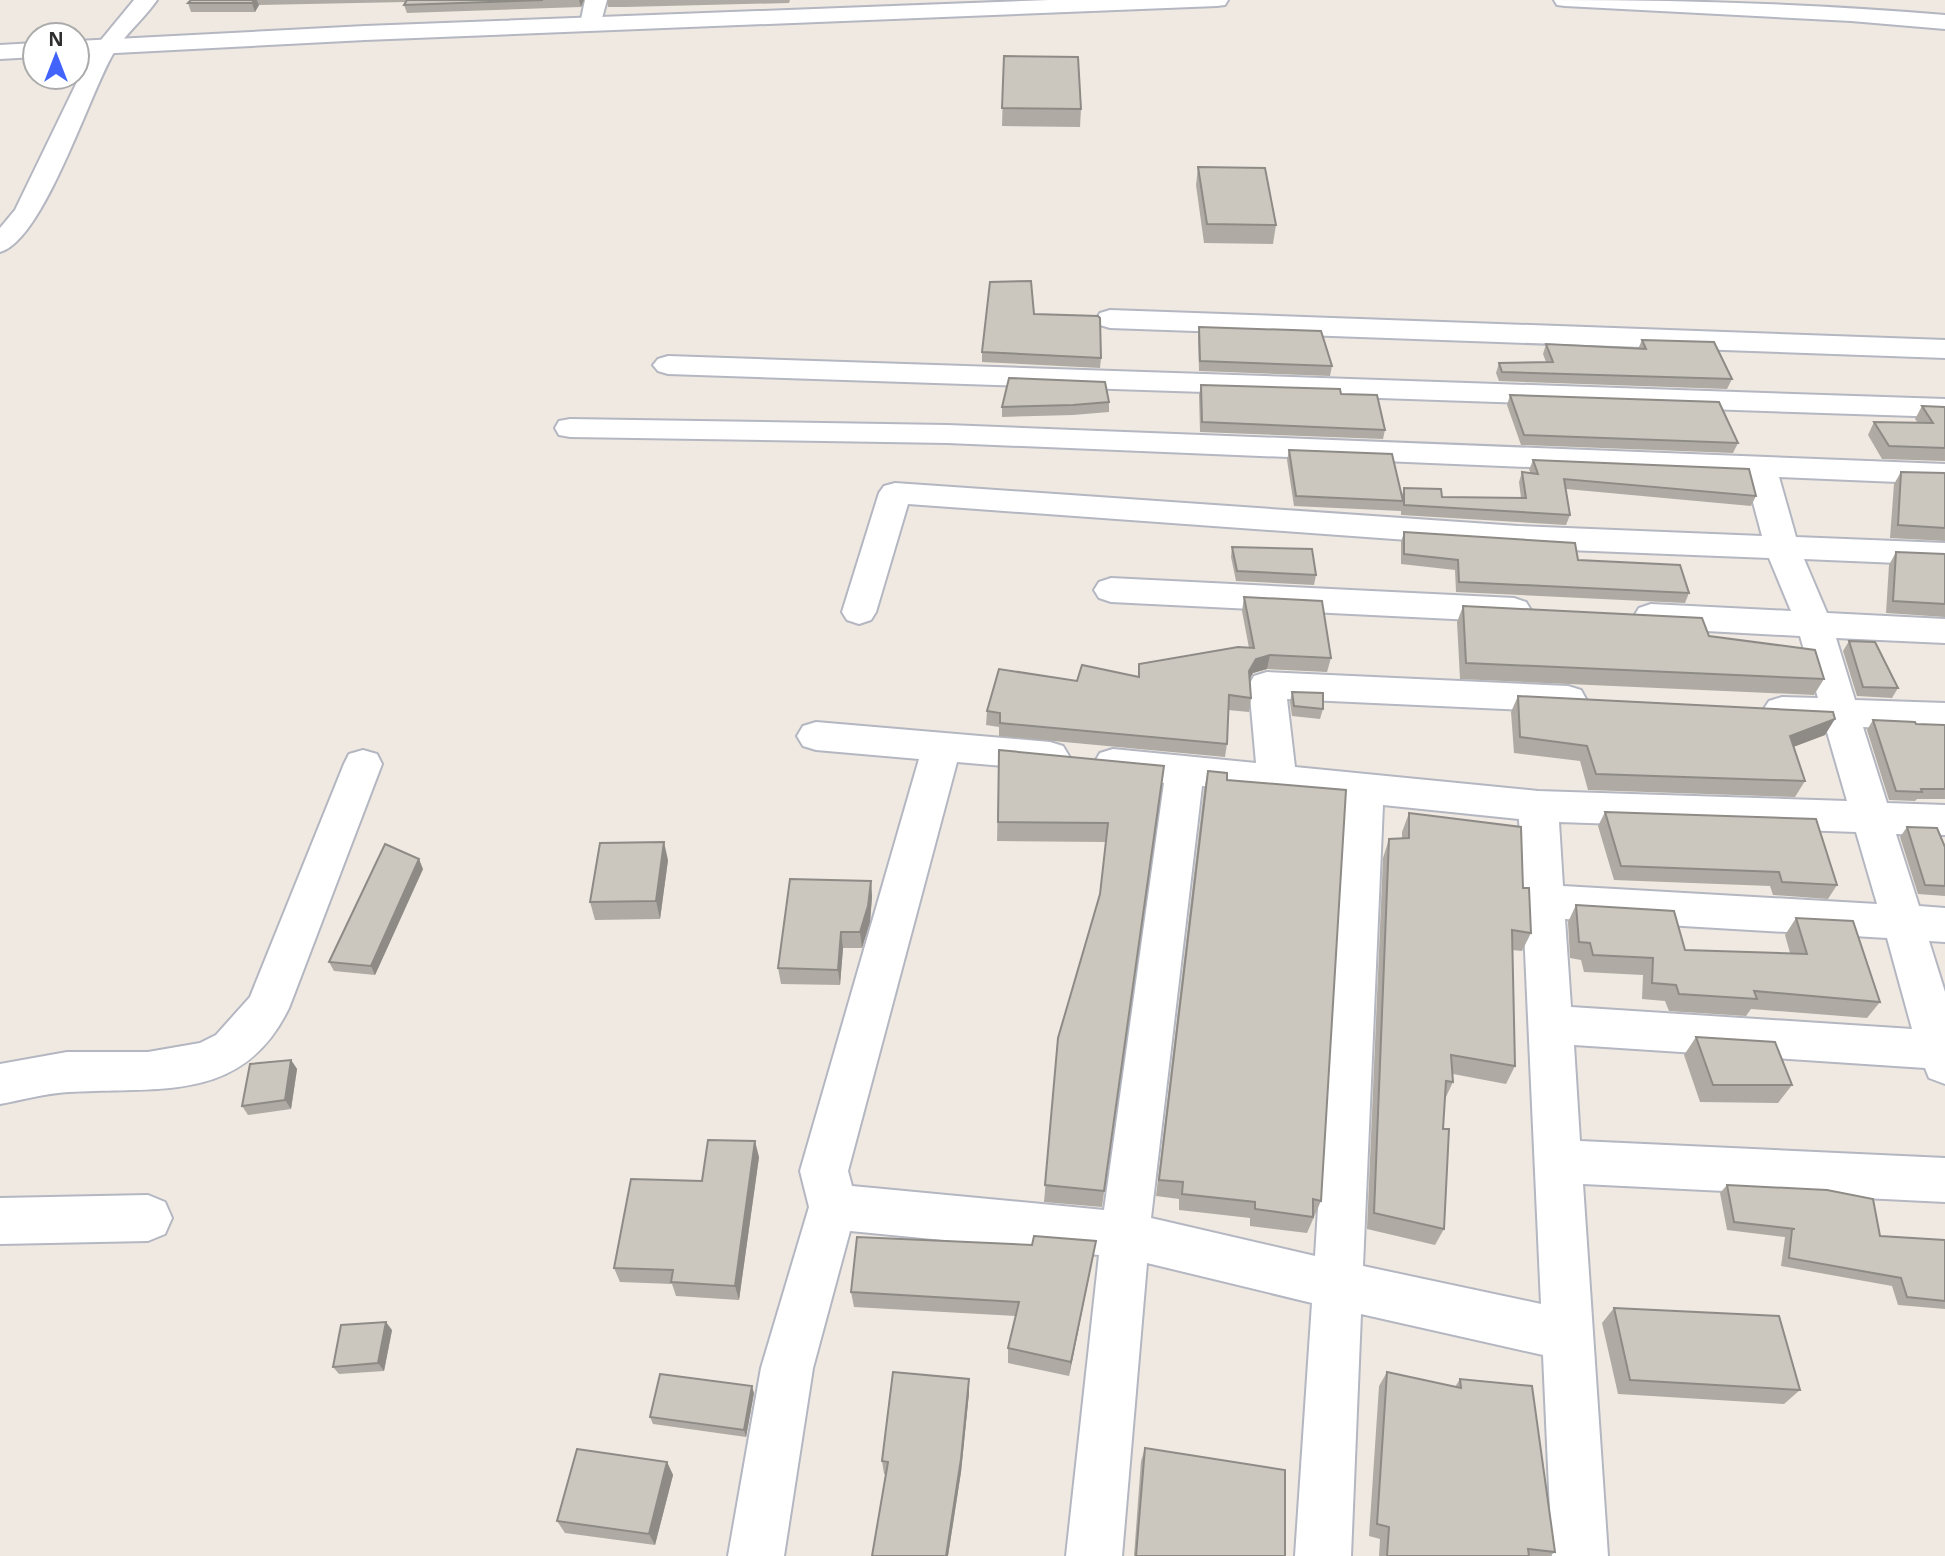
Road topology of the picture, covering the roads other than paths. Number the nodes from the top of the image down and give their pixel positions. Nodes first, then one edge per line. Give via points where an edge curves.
1 (146, 0) edge
2 (596, 0) edge
3 (1217, 0) edge
4 (1565, 0) edge
5 (1945, 22) edge
6 (591, 24) junction
7 (107, 47) junction
8 (91, 48) edge
9 (21, 51) edge
10 (0, 52) edge
11 (0, 244) edge
12 (1110, 319) dead end
13 (1945, 349) edge
14 (667, 365) dead end
15 (1945, 408) edge
16 (570, 428) dead end
17 (1760, 467) junction
18 (1945, 474) edge
19 (1782, 548) junction
20 (1945, 554) edge
21 (1111, 590) dead end
22 (1552, 611) edge
23 (859, 612) dead end
24 (1621, 615) edge
25 (1814, 624) junction
26 (1945, 631) edge
27 (1595, 701) edge
28 (1745, 708) edge
29 (1841, 712) junction
30 (1945, 717) edge
31 (816, 736) dead end
32 (942, 746) junction
33 (363, 764) dead end
34 (1185, 770) junction
35 (1277, 780) junction
36 (1364, 788) junction
37 (1538, 806) junction
38 (1873, 816) junction
39 (1945, 820) edge
40 (1543, 901) junction
41 (1904, 923) junction
42 (1945, 925) edge
43 (1550, 1025) junction
44 (1944, 1055) edge
45 (0, 1084) edge
46 (1558, 1161) junction
47 (1945, 1180) edge
48 (833, 1207) junction
49 (148, 1218) dead end
50 (0, 1221) edge
51 (1125, 1235) junction
52 (1337, 1285) junction
53 (1567, 1335) junction
54 (756, 1556) edge
55 (1094, 1556) edge
56 (1323, 1556) edge
57 (1580, 1556) edge

1 - 7 street
2 - 6 street
3 - 6 street
4 - 5 street
6 - 7 street
7 - 8 street
7 - 11 street via 27,213
9 - 10 street
12 - 13 street
14 - 15 street
16 - 17 street via 947,434
17 - 18 street
17 - 19 street
19 - 20 street
19 - 23 street via 1518,537 895,493
19 - 25 street
21 - 22 street
24 - 25 street
25 - 26 street
25 - 29 street
27 - 35 street via 1267,685
28 - 29 street
29 - 30 street
29 - 38 street
31 - 32 street
32 - 34 street
32 - 48 street via 824,1171
33 - 45 street via 267,1009 232,1049 206,1062 148,1072 67,1072
34 - 35 street
34 - 51 street
35 - 36 street
36 - 37 street
36 - 52 street
37 - 38 street
37 - 40 street
38 - 39 street
38 - 41 street
40 - 41 street
40 - 43 street
41 - 42 street
41 - 44 street
43 - 44 street
43 - 46 street
46 - 47 street
46 - 53 street
48 - 51 street
48 - 54 street via 787,1368
49 - 50 street
51 - 52 street
51 - 55 street
52 - 53 street
52 - 56 street
53 - 57 street

